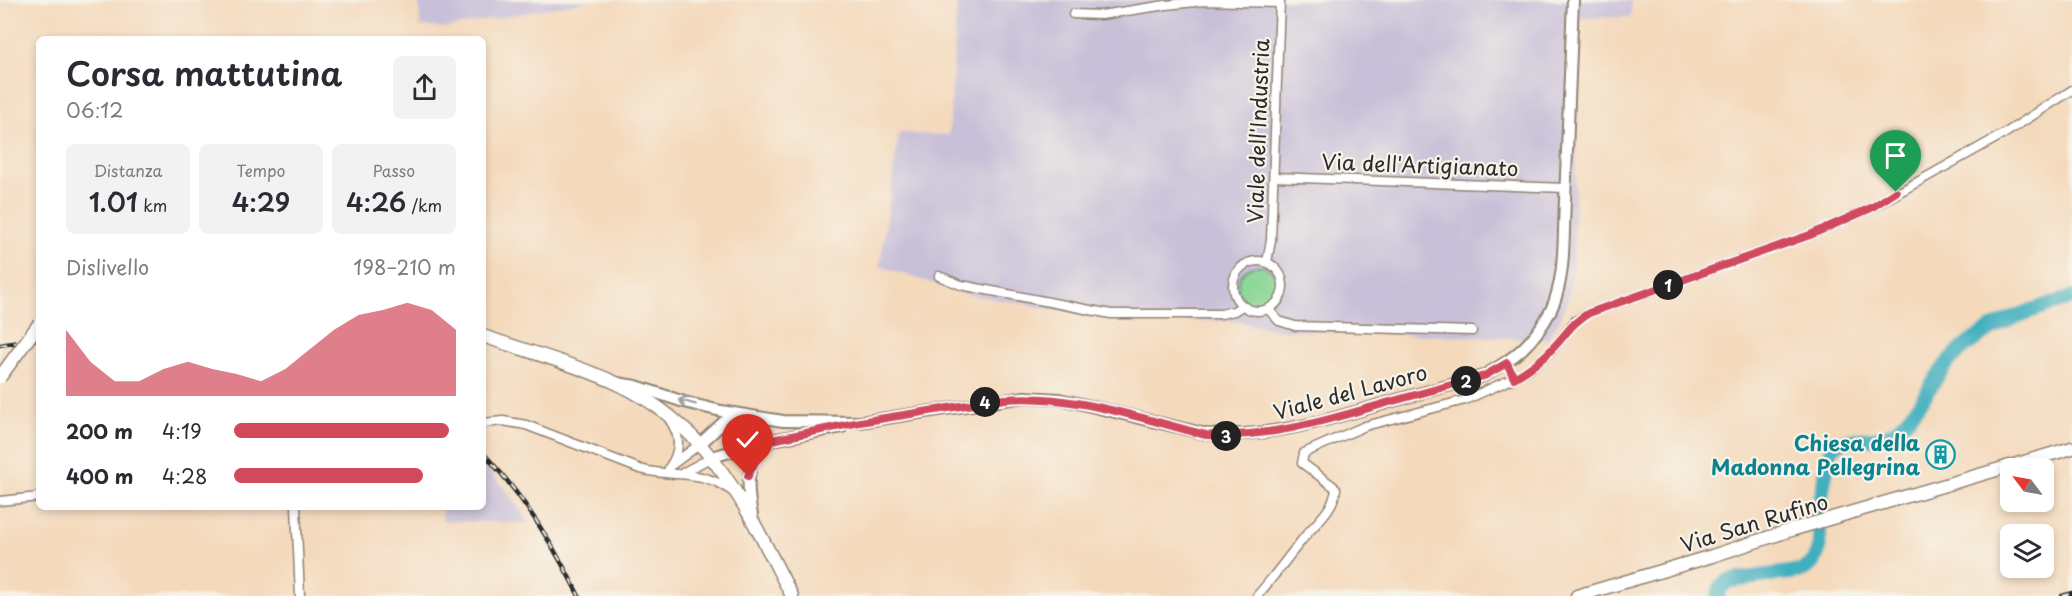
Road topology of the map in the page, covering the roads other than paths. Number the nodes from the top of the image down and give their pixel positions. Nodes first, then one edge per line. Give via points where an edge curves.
1 (1573, 0) edge
2 (1279, 2) edge
3 (1073, 14) dead end
4 (2072, 90) edge
5 (1274, 177) junction
6 (1566, 188) junction
7 (1267, 262) junction
8 (939, 276) dead end
9 (1242, 306) junction
10 (1268, 309) junction
11 (36, 328) edge
12 (1472, 331) dead end
13 (486, 337) edge
14 (1507, 363) junction
15 (0, 377) edge
16 (1514, 378) junction
17 (614, 382) junction
18 (665, 413) junction
19 (744, 415) junction
20 (860, 422) junction
21 (486, 423) edge
22 (772, 440) junction
23 (700, 444) junction
24 (2072, 448) edge
25 (712, 457) junction
26 (672, 471) junction
27 (36, 497) edge
28 (741, 499) junction
29 (0, 501) edge
30 (296, 510) edge
31 (753, 519) junction
32 (300, 596) edge
33 (792, 596) edge
34 (1257, 596) edge
35 (1577, 596) edge

1 - 6 street, Viale del Lavoro
2 - 3 street via 1205,1 1101,15
2 - 5 street, Viale dell'Industria
4 - 16 street via 2007,132 1861,212 1810,235 1589,313 1575,321 1552,350
5 - 6 street, Via dell'Artigianato
5 - 7 street, Viale dell'Industria
6 - 14 street, Viale del Lavoro via 1562,268 1552,308 1539,330
7 - 9 street via 1249,262 1233,279 1233,291
7 - 10 street via 1280,274 1283,285 1277,301
8 - 9 street via 961,285 1111,314 1221,314
9 - 10 street via 1258,311
10 - 12 street via 1279,321 1295,326
11 - 15 main road, bridge
13 - 17 main road
14 - 16 street
14 - 20 street, Viale del Lavoro via 1484,376 1314,424 1254,435 1206,435 1059,399 1025,397
16 - 34 street via 1465,400 1365,426 1304,453 1302,464 1333,486 1335,495 1322,518
17 - 18 main road
19 -> 17 street, Viale del Lavoro
18 - 23 main road
18 - 26 street via 679,444
19 - 20 street, Viale del Lavoro via 798,422
19 - 23 street via 726,420
20 - 22 street, Viale del Lavoro
21 - 26 street via 526,425 640,470
22 - 25 street, Viale del Lavoro
22 - 31 street via 760,451 748,476
23 - 25 main road
23 - 26 street
24 - 35 main road, Via San Rufino
25 - 26 street via 688,471
25 - 28 main road
26 - 28 street via 710,478
27 - 29 street
28 - 31 main road
30 - 32 street
31 - 33 main road

